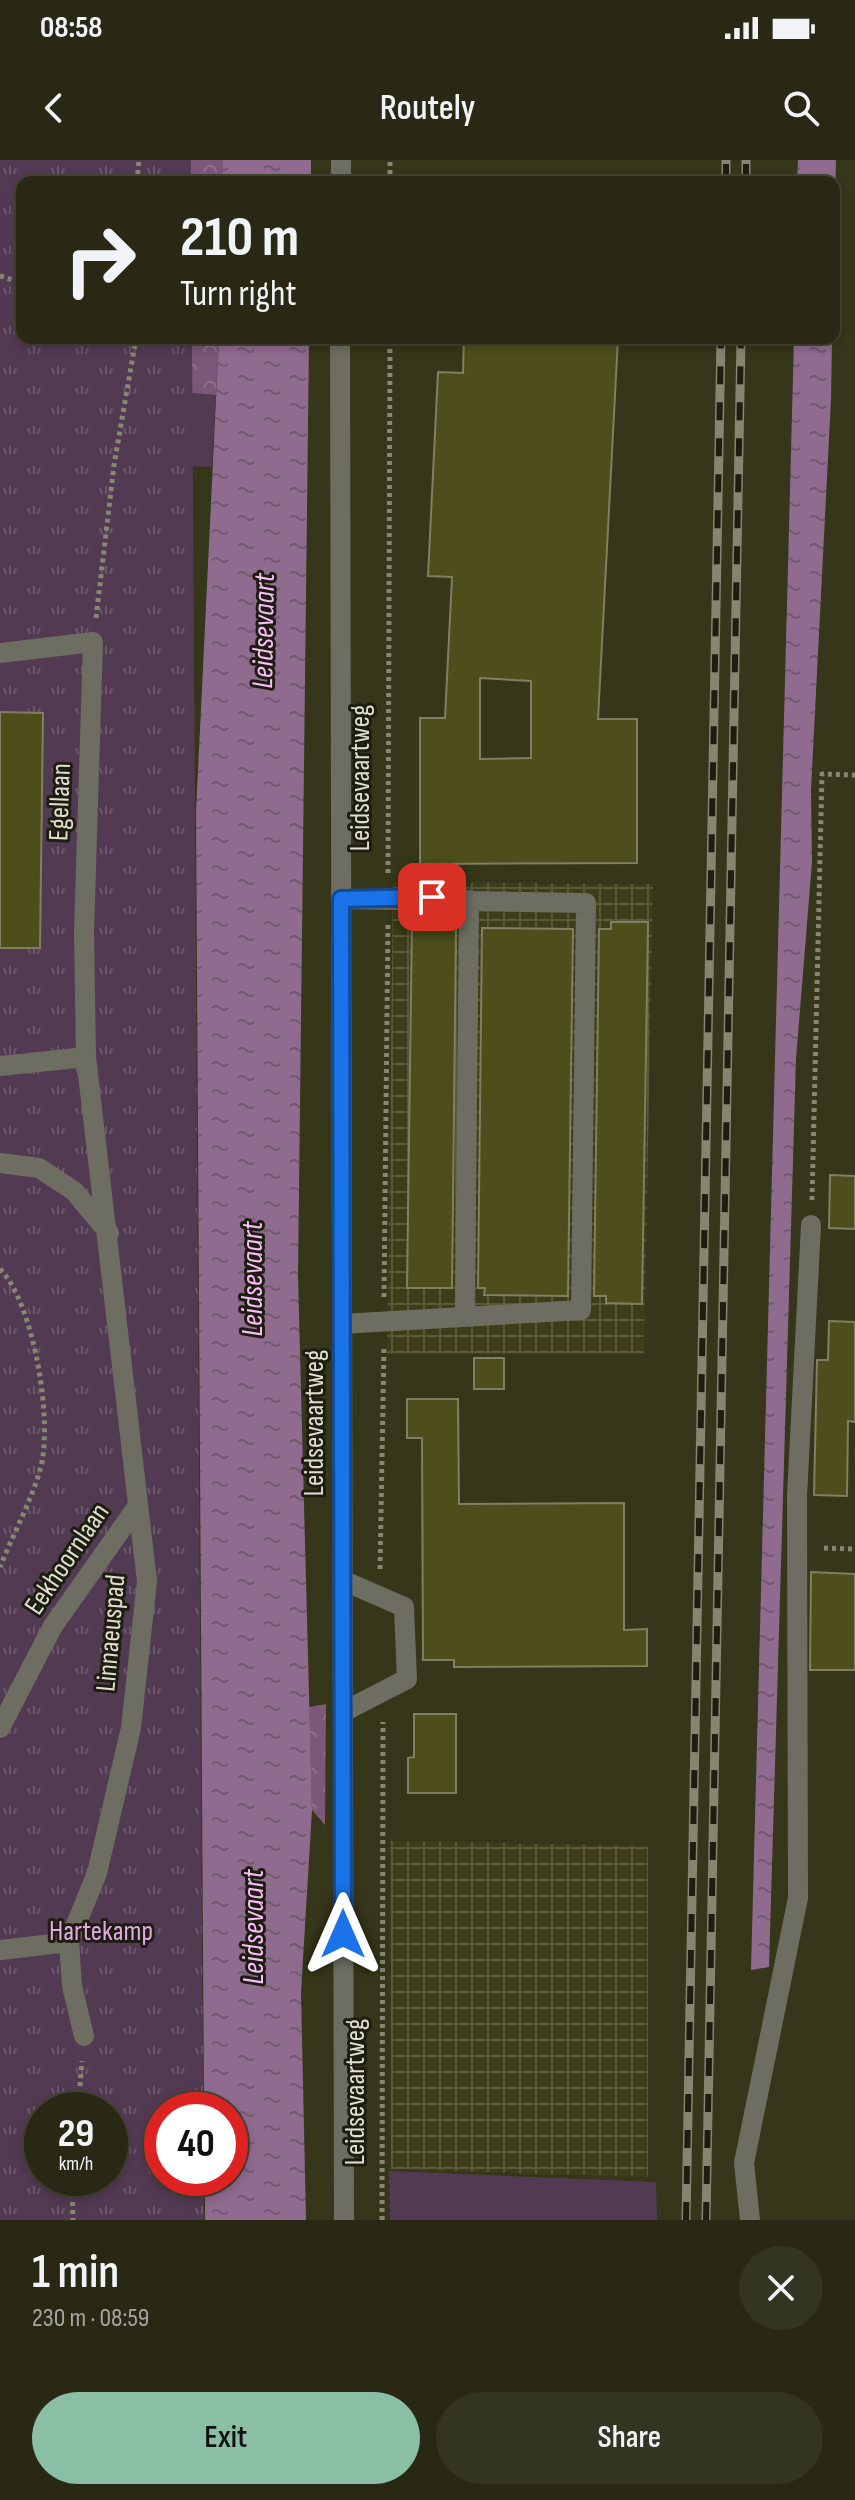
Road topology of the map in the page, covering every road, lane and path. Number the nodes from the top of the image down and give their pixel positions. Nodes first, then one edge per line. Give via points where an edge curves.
1 (135, 344) edge
2 (340, 344) edge
3 (390, 344) edge
4 (93, 642) junction
5 (0, 653) edge
6 (855, 775) edge
7 (341, 899) junction
8 (388, 899) junction
9 (469, 900) junction
10 (86, 1057) junction
11 (0, 1066) edge
12 (0, 1163) edge
13 (811, 1225) joint
14 (109, 1233) junction
15 (0, 1269) edge
16 (465, 1314) junction
17 (384, 1321) junction
18 (342, 1324) junction
19 (137, 1507) junction
20 (0, 1567) edge
21 (342, 1580) junction
22 (372, 1592) junction
23 (374, 1697) junction
24 (343, 1712) junction
25 (0, 1728) edge
26 (69, 1942) junction
27 (0, 1950) edge
28 (84, 2036) joint
29 (79, 2092) edge
30 (72, 2196) edge
31 (73, 2220) edge
32 (344, 2220) edge
33 (382, 2220) edge
34 (750, 2220) edge

1 - 4 path
2 - 7 street, Leidsevaartweg
3 - 8 path, Leidsevaartweg
4 - 5 street
4 - 10 street, Egellaan via 84,932
6 - 13 path via 822,774
7 - 8 street
7 - 18 street, Leidsevaartweg
8 - 9 street
8 - 17 path, Leidsevaartweg
9 - 16 street
9 - 16 street via 586,903 581,1310
10 - 11 street
10 - 14 street, Linnaeuspad
12 - 14 street via 39,1168 74,1191
13 - 34 street via 797,1496 798,1898 744,2163
14 - 19 street, Linnaeuspad
15 - 20 path, Eekhoornlaan via 35,1338 45,1432 40,1470
16 - 17 street
17 - 18 street
17 - 22 path, Leidsevaartweg via 382,1563
18 - 21 street, Leidsevaartweg
19 - 25 street, Eekhoornlaan via 53,1626
19 - 26 street, Linnaeuspad via 147,1581 131,1728 97,1873
21 - 22 street
21 - 24 street, Leidsevaartweg
22 - 23 street via 404,1607 407,1679
23 - 24 street
23 - 33 path, Leidsevaartweg via 386,1729
24 - 32 street, Leidsevaartweg
26 - 27 street
26 - 28 street, Linnaeuspad
28 - 29 path
30 - 31 path

